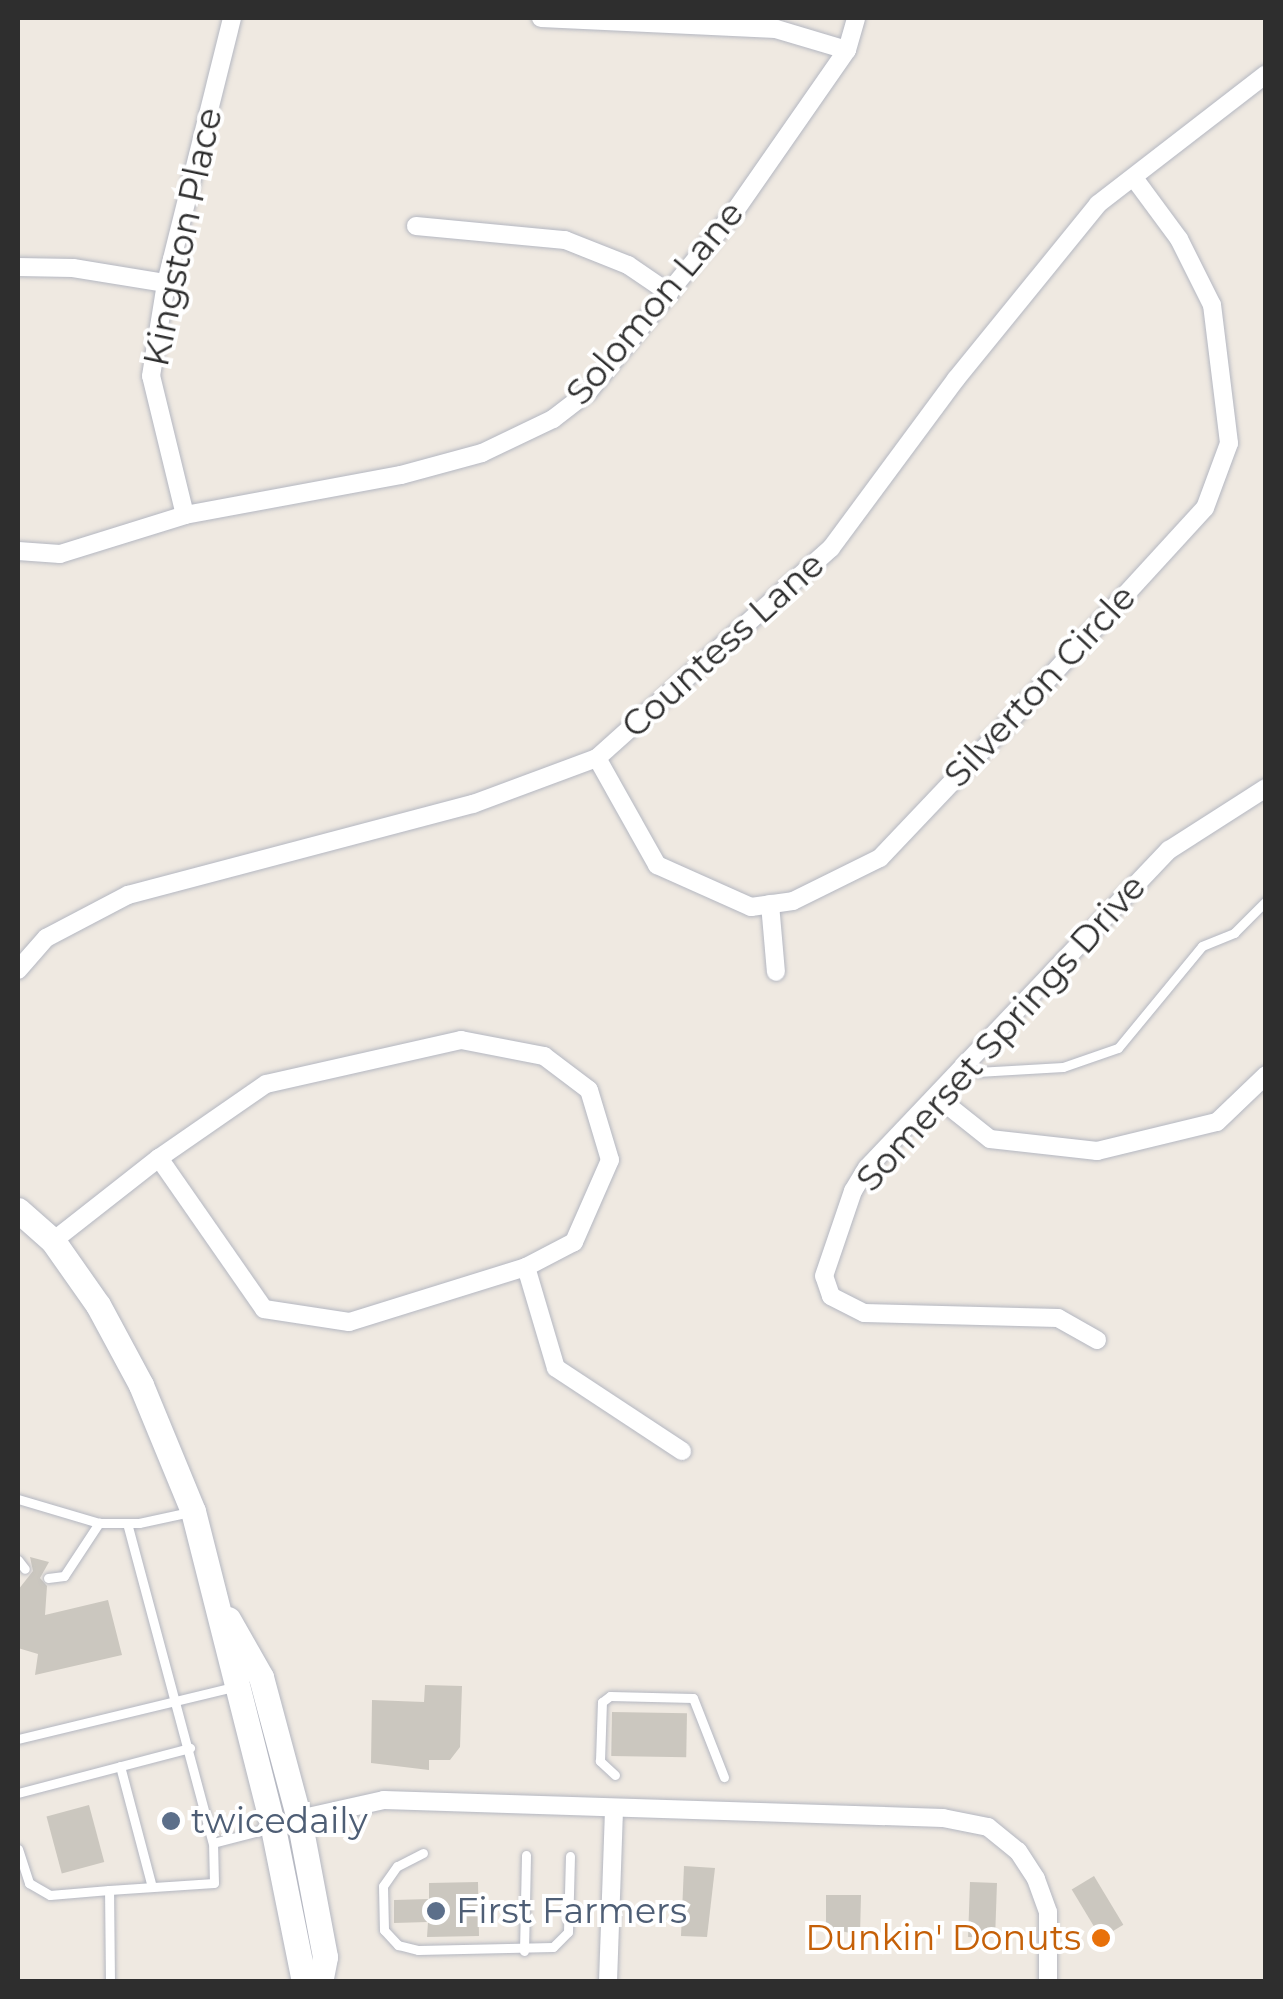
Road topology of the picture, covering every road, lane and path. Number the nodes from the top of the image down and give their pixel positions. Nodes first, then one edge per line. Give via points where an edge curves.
1 (232, 18) edge
2 (541, 18) edge
3 (856, 18) edge
4 (846, 50) junction
5 (1266, 74) edge
6 (1134, 178) junction
7 (416, 226) dead end
8 (18, 268) edge
9 (166, 283) junction
10 (670, 293) junction
11 (184, 515) junction
12 (18, 551) edge
13 (597, 758) junction
14 (1266, 788) edge
15 (1266, 901) edge
16 (770, 904) junction
17 (18, 970) edge
18 (776, 972) dead end
19 (966, 1064) junction
20 (1266, 1075) edge
21 (936, 1096) junction
22 (159, 1158) junction
23 (18, 1210) edge
24 (53, 1242) junction
25 (526, 1267) junction
26 (1096, 1340) dead end
27 (682, 1452) dead end
28 (18, 1499) edge
29 (192, 1511) junction
30 (99, 1522) junction
31 (126, 1523) junction
32 (18, 1560) edge
33 (26, 1569) dead end
34 (48, 1578) dead end
35 (216, 1597) junction
36 (235, 1686) junction
37 (178, 1698) junction
38 (18, 1739) edge
39 (190, 1748) junction
40 (120, 1766) junction
41 (614, 1775) dead end
42 (724, 1777) dead end
43 (18, 1792) edge
44 (614, 1810) junction
45 (300, 1819) junction
46 (274, 1828) junction
47 (213, 1843) junction
48 (18, 1849) edge
49 (424, 1852) dead end
50 (526, 1855) dead end
51 (570, 1856) dead end
52 (152, 1888) junction
53 (109, 1890) junction
54 (521, 1951) junction
55 (110, 1982) edge
56 (304, 1982) edge
57 (320, 1982) edge
58 (608, 1982) edge
59 (1048, 1982) edge

1 - 9 street, Kingston Place
2 - 4 street via 776,30
3 - 4 street, Solomon Lane
4 - 10 street, Solomon Lane
5 - 6 street, Countess Lane
6 - 13 street, Countess Lane via 1098,204 831,548
6 - 16 street, Silverton Circle via 1179,238 1212,305 1229,442 1205,508 880,858 793,902
7 - 10 street via 566,240 614,258
8 - 9 street via 73,268
9 - 11 street, Kingston Place via 152,376
10 - 11 street, Solomon Lane via 588,392 554,419 482,453 401,476
11 - 12 street, Solomon Lane via 60,554
13 - 16 street, Silverton Circle via 657,865 752,907
13 - 17 street, Countess Lane via 473,804 128,894 46,938
14 - 19 street, Somerset Springs Drive via 1169,850
15 - 19 lane via 1234,934 1202,946 1118,1048 1063,1067 977,1072
16 - 18 street
19 - 21 street, Somerset Springs Drive
20 - 21 street via 1217,1122 1097,1152 990,1139
21 - 26 street, Somerset Springs Drive via 853,1191 824,1276 831,1296 864,1313 1058,1318
22 - 24 street
22 - 25 street via 264,1308 349,1322
22 - 25 street via 266,1084 461,1040 544,1056 588,1090 610,1160 574,1242
23 - 24 street
24 - 29 street via 142,1385
25 - 27 street via 556,1368
28 - 30 lane
29 - 31 lane
29 - 35 street
30 - 31 lane
30 - 34 lane via 64,1576
31 - 37 lane
32 - 33 lane
35 - 36 street
35 - 45 street via 261,1677
36 - 37 lane
36 - 46 street
37 - 38 lane
37 - 39 lane
39 - 40 lane
39 - 47 lane
40 - 43 lane
40 - 52 lane
41 - 42 lane via 600,1761 602,1702 610,1696 693,1698
44 - 45 street via 384,1800
44 - 58 street
44 - 59 street via 943,1818 988,1828 1018,1851 1036,1880 1048,1912
45 - 46 street
45 - 57 street via 324,1957
46 - 47 lane
46 - 56 street
47 - 52 lane via 214,1883
48 - 53 lane via 29,1883 50,1895
49 - 54 lane via 398,1866 383,1886 384,1930 398,1946
50 - 54 lane
51 - 54 lane via 568,1932 553,1947
52 - 53 lane
53 - 55 lane

